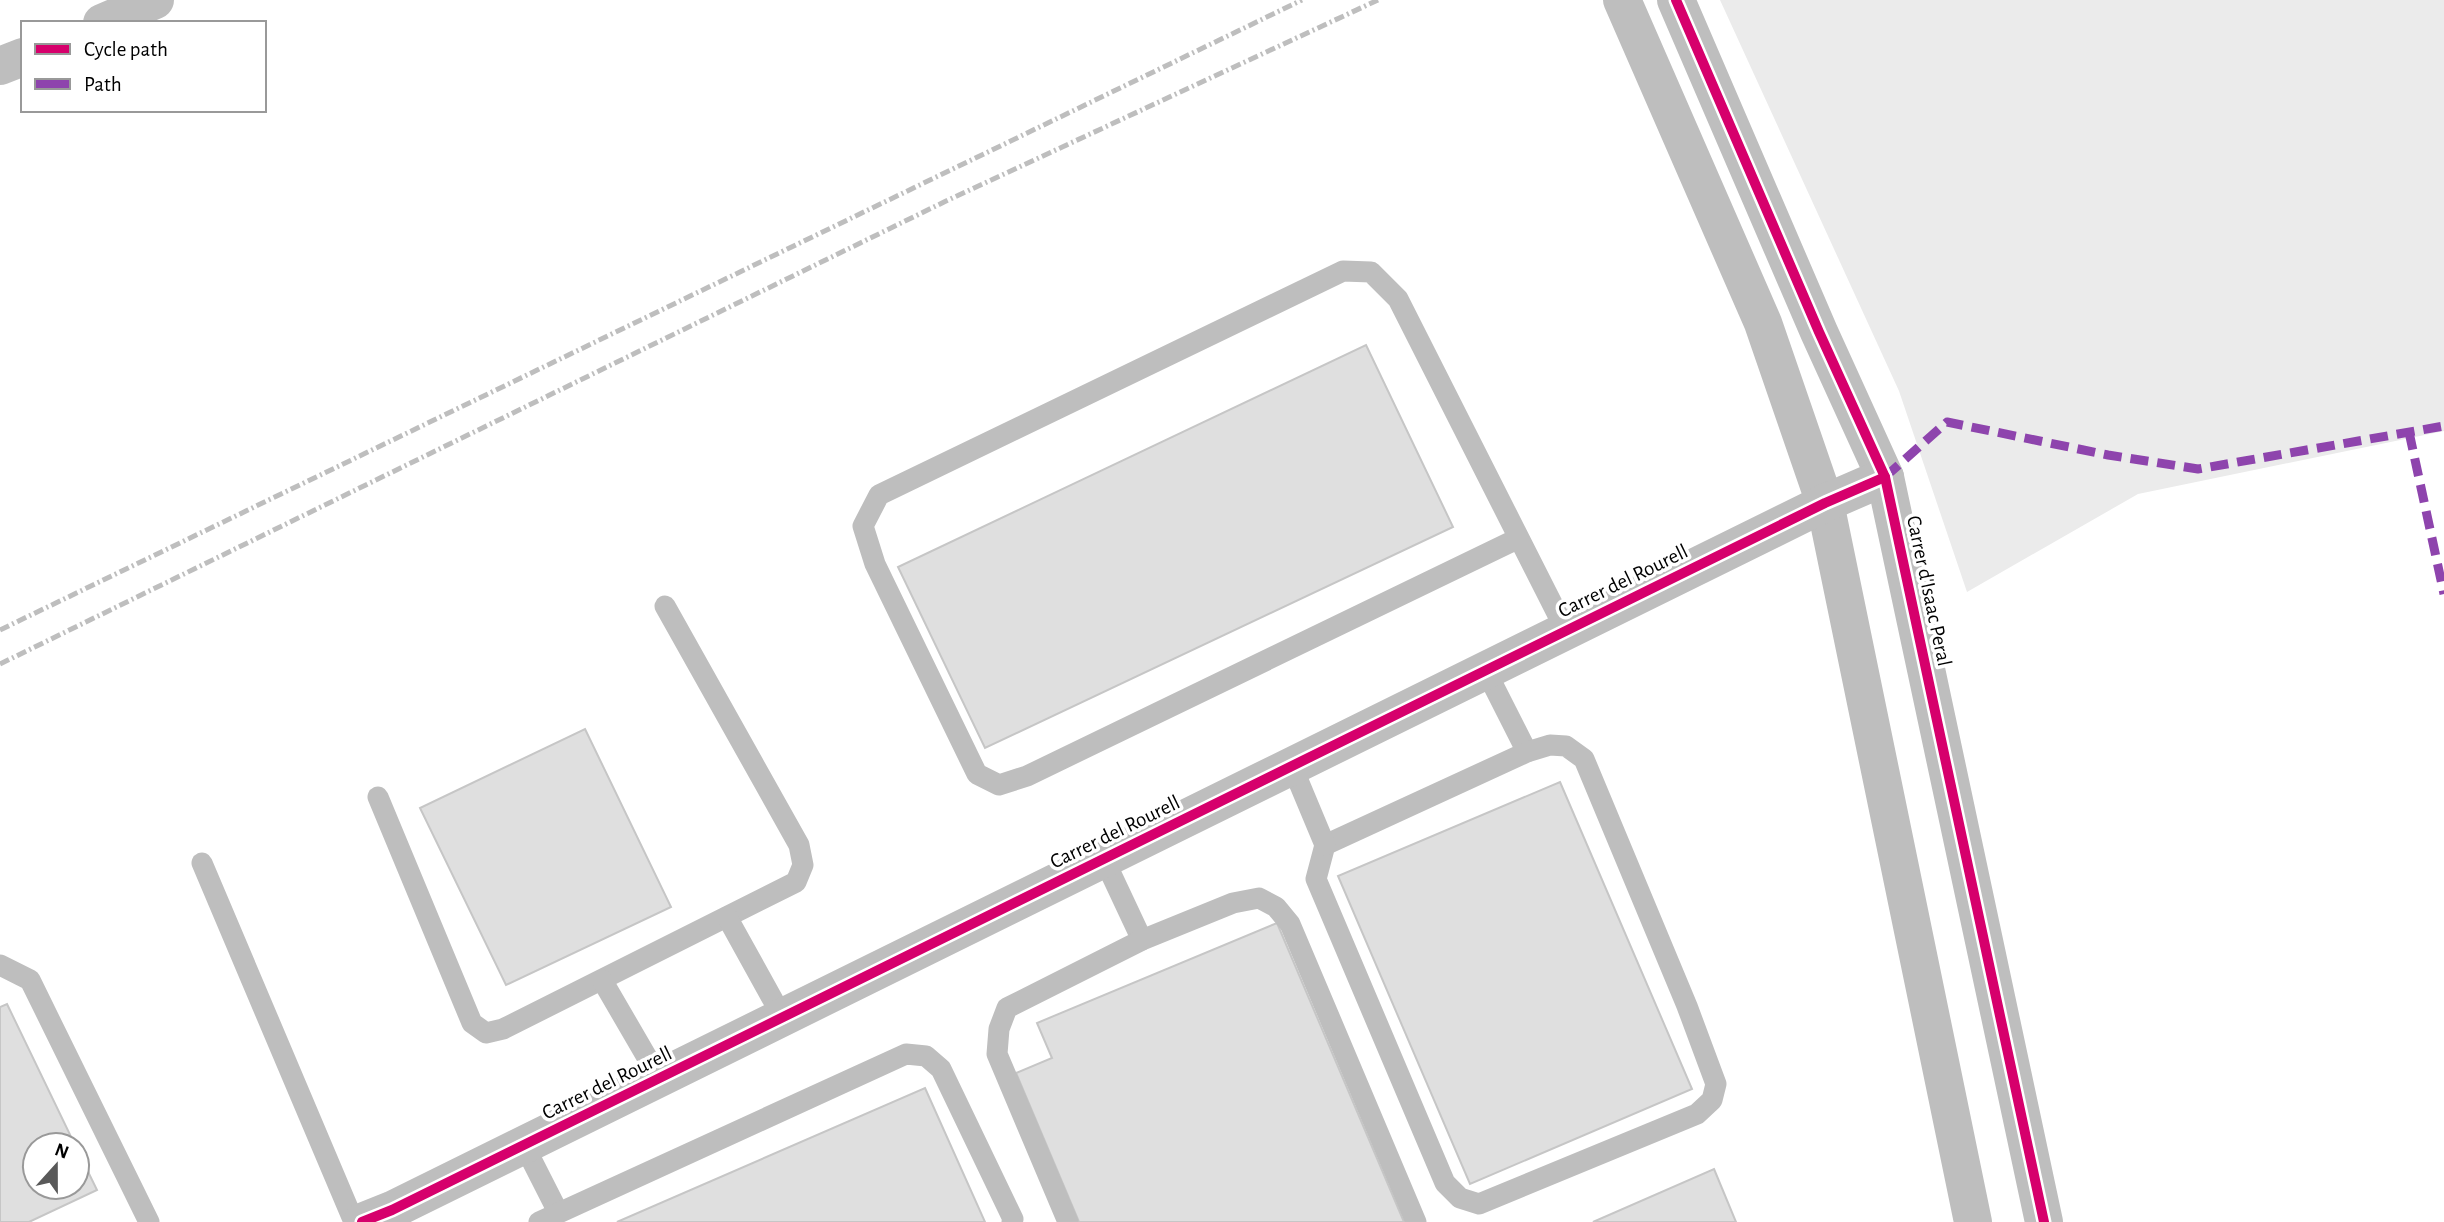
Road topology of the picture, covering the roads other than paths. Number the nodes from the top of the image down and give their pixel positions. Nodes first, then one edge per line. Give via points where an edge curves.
1 (1622, 0) edge
2 (1676, 0) edge
3 (146, 2) edge
4 (106, 21) edge
5 (21, 58) edge
6 (0, 66) edge
7 (1885, 477) junction
8 (1825, 503) junction
9 (1519, 538) junction
10 (665, 606) dead end
11 (1566, 631) junction
12 (1486, 671) junction
13 (1527, 752) junction
14 (1292, 766) junction
15 (377, 797) dead end
16 (1325, 845) junction
17 (1104, 859) junction
18 (202, 863) dead end
19 (727, 917) junction
20 (1142, 940) junction
21 (0, 965) edge
22 (602, 980) junction
23 (783, 1018) junction
24 (659, 1078) junction
25 (524, 1145) junction
26 (548, 1217) edge
27 (384, 1218) edge
28 (144, 1220) edge
29 (354, 1222) edge
30 (1012, 1222) edge
31 (1068, 1222) edge
32 (1416, 1222) edge
33 (1973, 1222) edge
34 (2044, 1222) edge

1 - 8 street via 1763,323
2 - 7 street, Carrer d'Isaac Peral
3 - 4 street
5 - 6 street
7 - 8 street, Carrer del Rourell
7 - 34 street, Carrer d'Isaac Peral
8 - 11 street, Carrer del Rourell
8 - 33 street
9 - 9 lane via 1398,299 1371,272 1343,271 879,495 863,526 875,564 977,774 999,785 1027,776
9 - 11 lane
10 - 19 lane via 799,845 803,866 796,882
11 - 12 street, Carrer del Rourell
12 - 13 lane
12 - 14 street, Carrer del Rourell
13 - 16 lane
13 - 16 lane via 1566,746 1584,759 1716,1084 1712,1100 1697,1114 1479,1204 1460,1198 1446,1183 1316,879
14 - 16 lane
14 - 17 street, Carrer del Rourell
15 - 22 lane via 472,1023 486,1033 503,1029
17 - 20 lane
17 - 23 street, Carrer del Rourell
18 - 29 lane
19 - 22 lane
19 - 23 lane
20 - 31 lane via 1007,1008 999,1028 997,1054
20 - 32 lane via 1233,903 1259,898 1276,907 1290,925
21 - 28 lane via 30,979
22 - 24 lane
23 - 24 street, Carrer del Rourell
24 - 25 street, Carrer del Rourell
25 - 26 lane
25 - 27 street, Carrer del Rourell
26 - 30 lane via 906,1054 926,1056 941,1069

